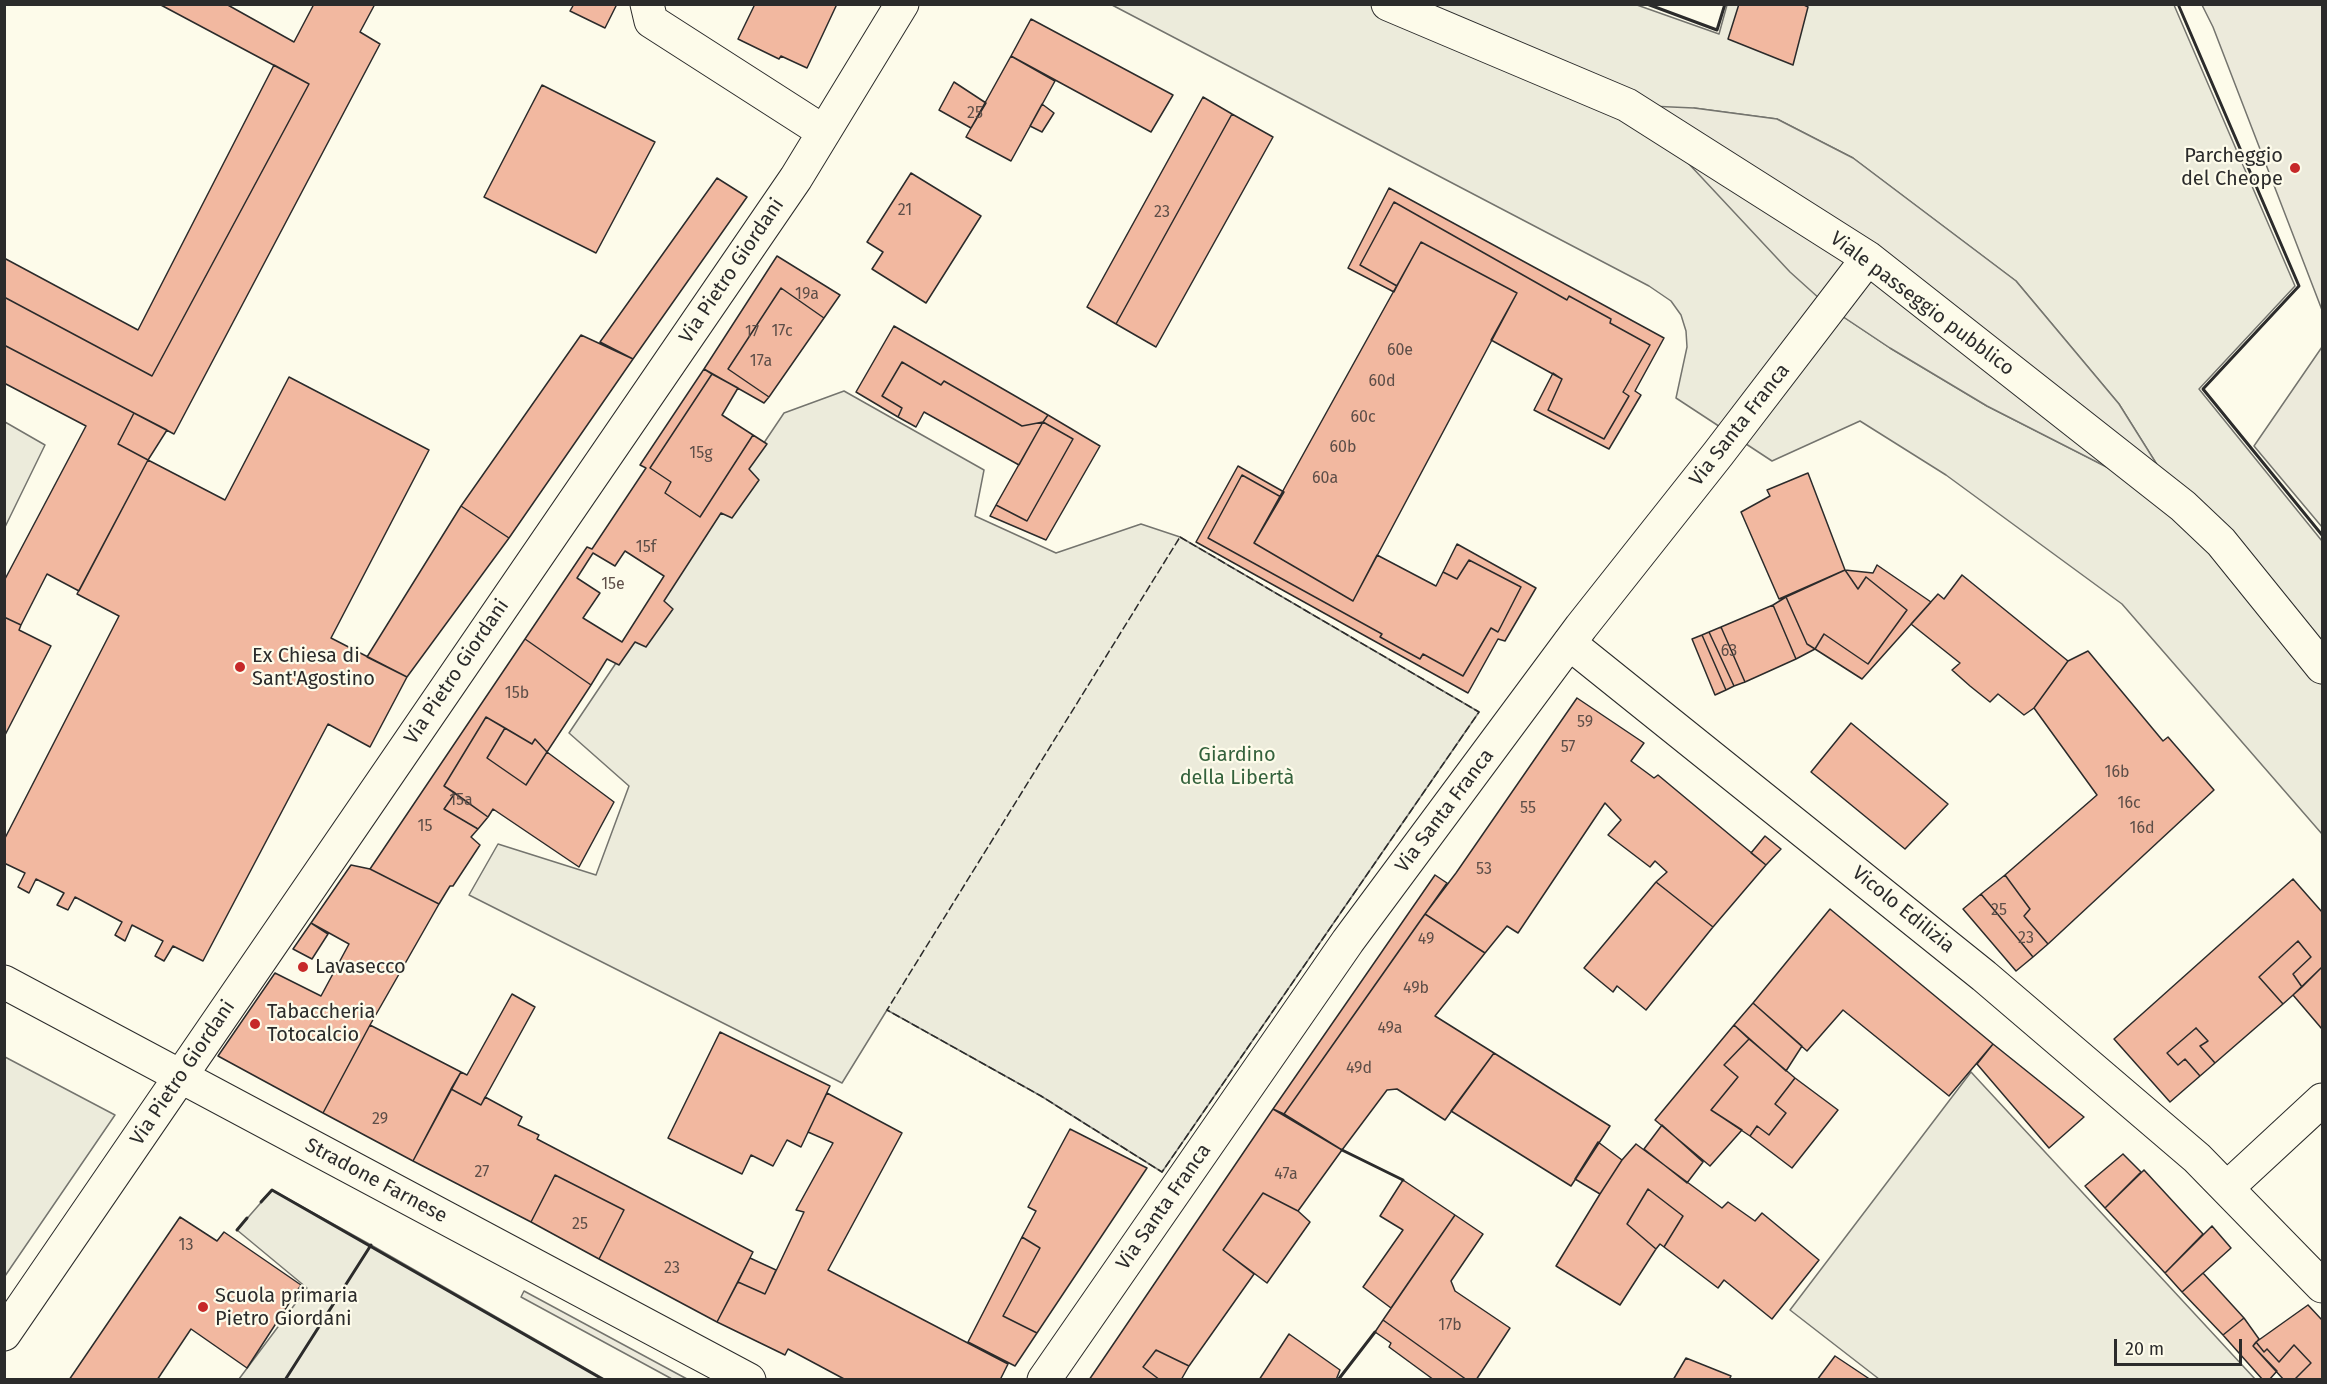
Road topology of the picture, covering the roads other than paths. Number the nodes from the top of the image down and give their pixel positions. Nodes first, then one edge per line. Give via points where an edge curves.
1 (647, 4) edge
2 (902, 4) edge
3 (1388, 4) edge
4 (824, 132) junction
5 (1868, 258) junction
6 (1569, 643) junction
7 (2322, 667) edge
8 (4, 982) edge
9 (180, 1077) junction
10 (2322, 1101) edge
11 (2227, 1188) junction
12 (2322, 1286) edge
13 (4, 1334) edge
14 (748, 1380) edge
15 (1044, 1380) edge

1 - 4 street via 651,21
2 - 4 street, Via Pietro Giordani
3 - 5 street, Viale passeggio pubblico via 1628,105
4 - 9 street, Via Pietro Giordani
5 - 6 street, Via Santa Franca
5 - 7 street, Viale passeggio pubblico via 2183,506 2221,542
6 - 11 street, Vicolo Edilizia via 1984,976
6 - 15 street, Via Santa Franca via 1348,941
8 - 9 street, Stradone Farnese
9 - 13 street, Via Pietro Giordani
9 - 14 street, Stradone Farnese
10 - 11 street
11 - 12 street, Vicolo Edilizia

